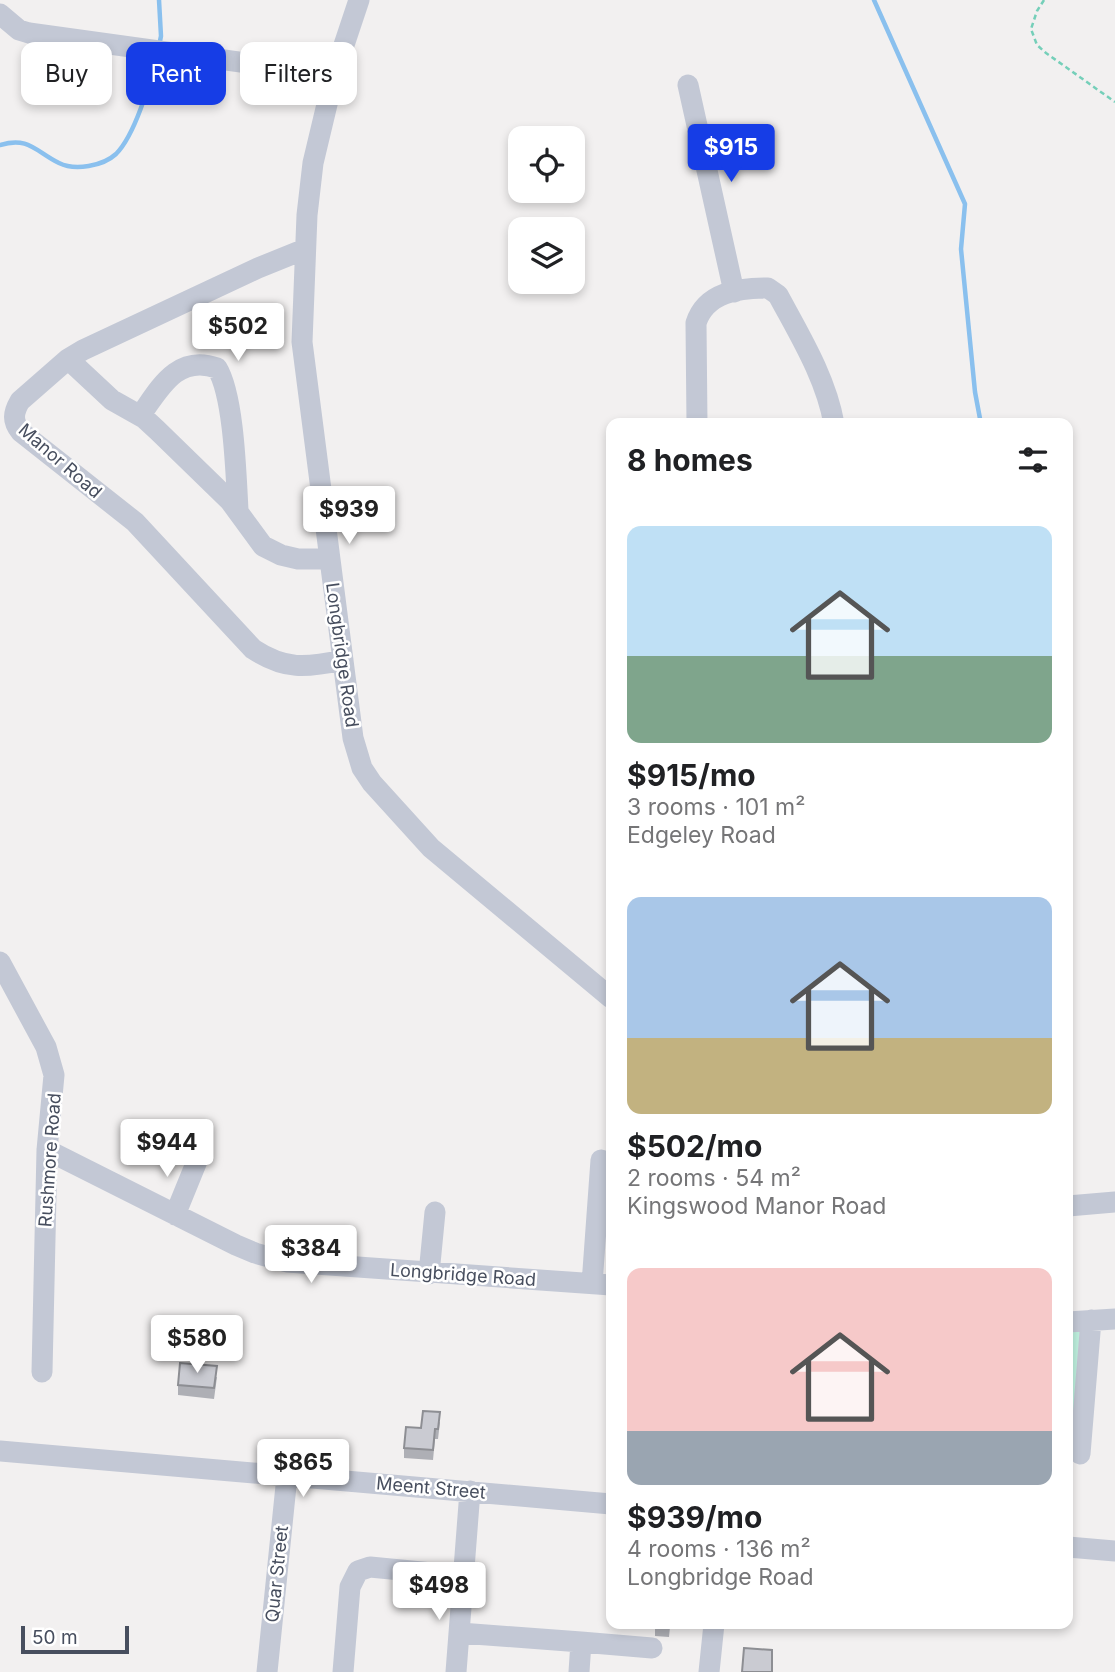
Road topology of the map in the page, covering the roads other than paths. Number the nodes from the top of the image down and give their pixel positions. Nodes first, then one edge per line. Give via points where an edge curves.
1 (359, 0) edge
2 (0, 14) edge
3 (345, 42) edge
4 (240, 62) edge
5 (688, 85) dead end
6 (327, 105) edge
7 (305, 249) junction
8 (734, 292) junction
9 (68, 359) junction
10 (140, 416) junction
11 (697, 418) edge
12 (832, 418) edge
13 (238, 510) junction
14 (329, 559) junction
15 (343, 660) junction
16 (0, 962) edge
17 (606, 994) edge
18 (47, 1150) junction
19 (601, 1160) dead end
20 (198, 1161) dead end
21 (1115, 1202) edge
22 (1073, 1206) edge
23 (435, 1212) dead end
24 (175, 1214) junction
25 (429, 1274) junction
26 (601, 1284) edge
27 (1115, 1319) edge
28 (1091, 1320) junction
29 (1073, 1322) edge
30 (42, 1372) dead end
31 (0, 1451) edge
32 (1080, 1454) dead end
33 (286, 1476) junction
34 (470, 1491) junction
35 (606, 1504) edge
36 (1073, 1547) edge
37 (1115, 1551) edge
38 (463, 1576) junction
39 (713, 1629) edge
40 (460, 1633) junction
41 (581, 1642) junction
42 (652, 1648) dead end
43 (267, 1672) edge
44 (343, 1672) edge
45 (456, 1672) edge
46 (579, 1672) edge
47 (709, 1672) edge

1 - 3 street, Longbridge Road
2 - 4 street via 29,33
5 - 8 street
6 - 7 street, Longbridge Road via 313,163
7 - 9 street, Manor Road via 122,330
7 - 14 street, Longbridge Road via 302,342
8 - 11 street via 704,305 696,323
8 - 12 street via 768,288 778,295 823,384
9 - 10 street via 112,400
9 - 15 street, Manor Road via 20,401 13,417 21,432 135,522 253,649 270,660 296,666
10 - 13 street
10 - 13 street via 162,384 185,367 205,364 217,368 225,384
13 - 14 street via 263,546 298,559
14 - 15 street, Longbridge Road
15 - 17 street, Longbridge Road via 353,738 372,783 431,848
16 - 18 street, Rushmore Road via 51,1062 55,1088
18 - 24 street, Longbridge Road
18 - 30 street, Rushmore Road
19 - 26 street
20 - 24 street
21 - 22 street
23 - 25 street
24 - 25 street, Longbridge Road via 236,1245 287,1262
25 - 26 street, Longbridge Road
27 - 28 street
28 - 29 street
28 - 32 street
31 - 33 street, Meent Street
33 - 34 street, Meent Street
33 - 43 street, Quar Street
34 - 35 street, Meent Street
34 - 38 street
36 - 37 street
38 - 40 street
38 - 44 street via 370,1567 358,1571 350,1587
39 - 47 street
40 - 41 street
40 - 45 street
41 - 42 street
41 - 46 street

